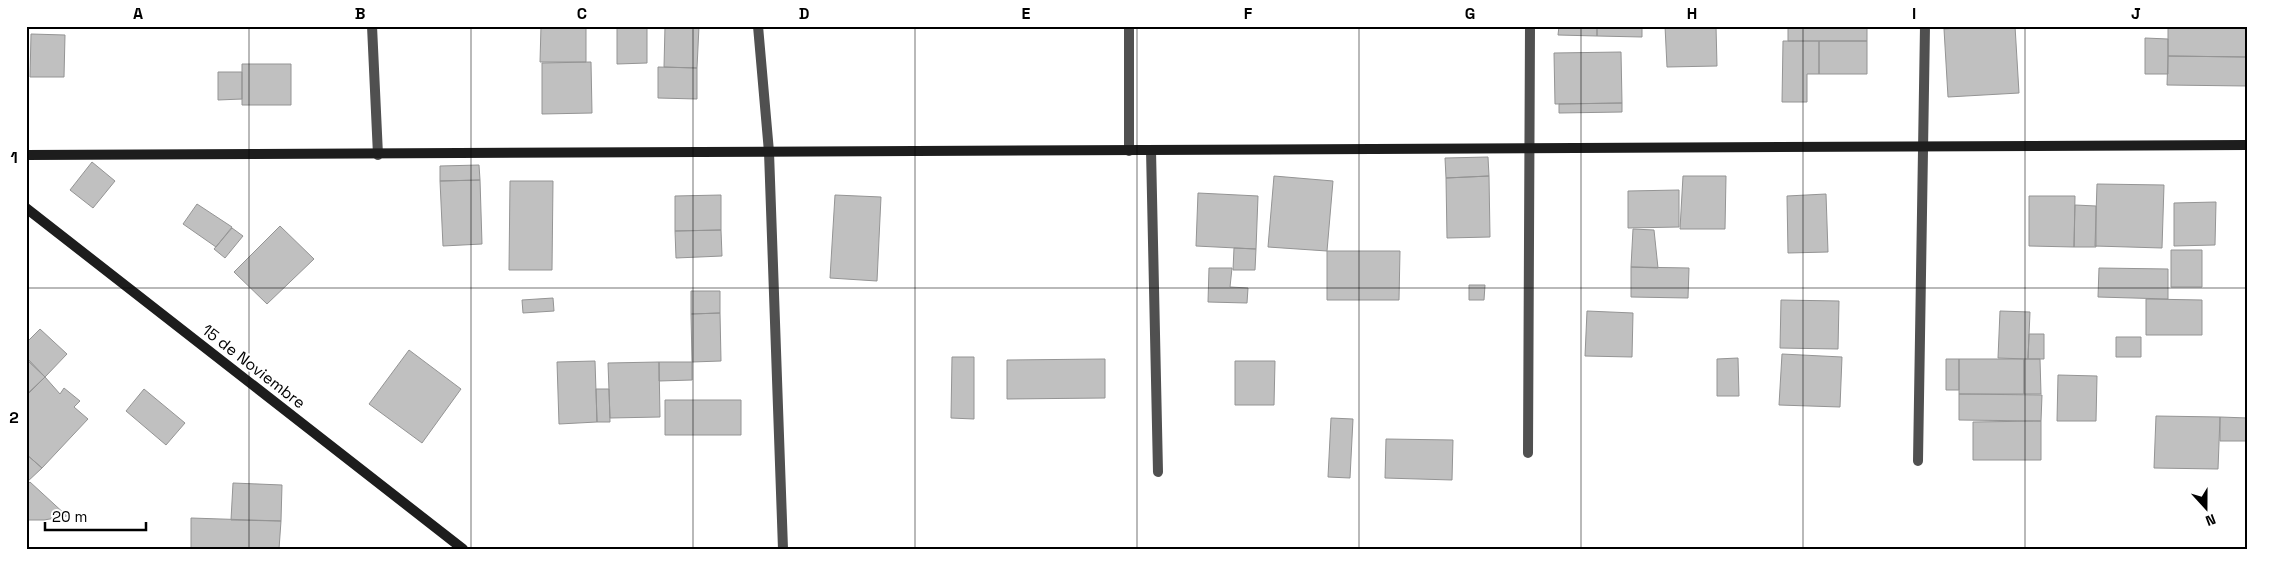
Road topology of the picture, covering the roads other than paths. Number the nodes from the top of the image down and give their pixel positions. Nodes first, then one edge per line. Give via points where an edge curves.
1 (372, 26) edge
2 (758, 26) edge
3 (1129, 26) edge
4 (1530, 26) edge
5 (1925, 26) edge
6 (2248, 145) edge
7 (1924, 146) junction
8 (1530, 148) junction
9 (1151, 150) junction
10 (1129, 151) junction
11 (769, 152) junction
12 (26, 155) edge
13 (378, 155) junction
14 (26, 208) edge
15 (1528, 453) dead end
16 (1918, 461) dead end
17 (1158, 472) dead end
18 (463, 549) edge
19 (783, 549) edge

1 - 13 street
2 - 11 street
3 - 10 street
4 - 8 street
5 - 7 street
6 - 7 street
7 - 8 street
7 - 16 street
8 - 9 street
8 - 15 street
9 - 10 street
9 - 17 street
10 - 11 street
11 - 13 street
11 - 19 street
12 - 13 street
14 - 18 street, 15 de Noviembre

